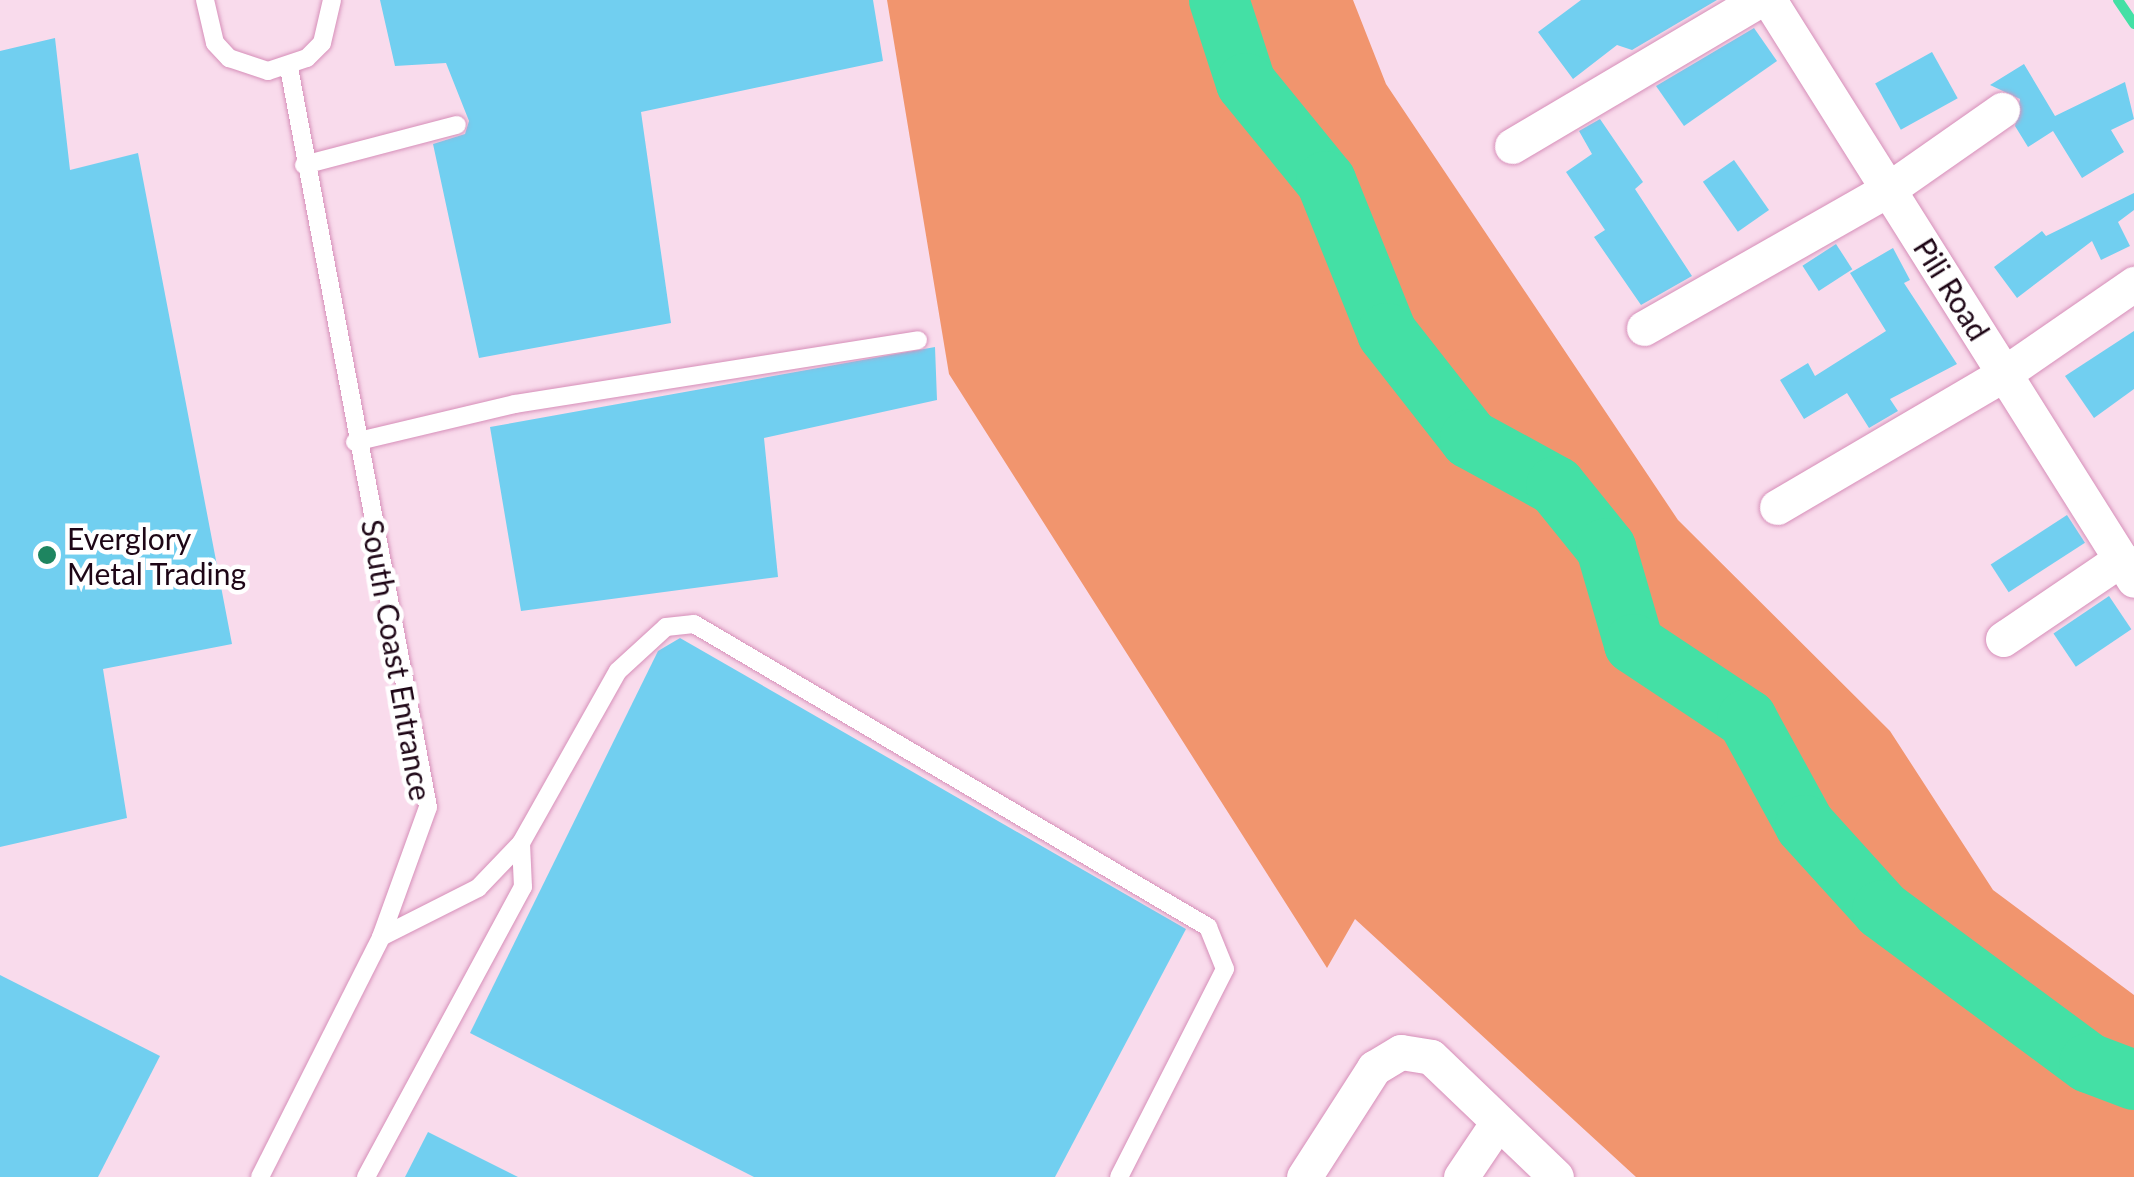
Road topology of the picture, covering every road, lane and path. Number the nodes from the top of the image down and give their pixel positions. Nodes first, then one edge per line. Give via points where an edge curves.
1 (205, 0) edge
2 (332, 0) edge
3 (1759, 0) edge
4 (1769, 0) edge
5 (289, 68) junction
6 (2002, 110) dead end
7 (457, 125) dead end
8 (1512, 146) dead end
9 (304, 165) junction
10 (1889, 189) junction
11 (2134, 284) edge
12 (1644, 328) dead end
13 (918, 340) dead end
14 (2005, 373) junction
15 (356, 442) junction
16 (1777, 506) dead end
17 (2127, 569) edge
18 (2003, 639) dead end
19 (521, 843) junction
20 (381, 937) junction
21 (1498, 1122) junction
22 (260, 1177) edge
23 (366, 1177) edge
24 (1119, 1177) edge
25 (1304, 1177) edge
26 (1461, 1177) edge
27 (1556, 1177) edge

1 - 5 lane via 206,23 229,58 268,71
2 - 5 lane via 322,43
3 - 8 street
4 - 10 street, Pili Road
5 - 9 lane, South Coast Entrance
6 - 10 street
7 - 9 lane
9 - 15 lane, South Coast Entrance
10 - 12 street
10 - 14 street, Pili Road
11 - 14 street
13 - 15 lane via 515,404
14 - 16 street
14 - 17 street, Pili Road
15 - 20 lane, South Coast Entrance via 428,806
17 - 18 street
19 - 20 lane via 478,888
19 - 23 lane via 523,887
19 - 24 lane via 618,671 666,627 694,624 1208,927 1225,970
20 - 22 lane, South Coast Entrance
21 - 25 street via 1431,1056 1401,1052 1374,1068
21 - 26 street
21 - 27 street

